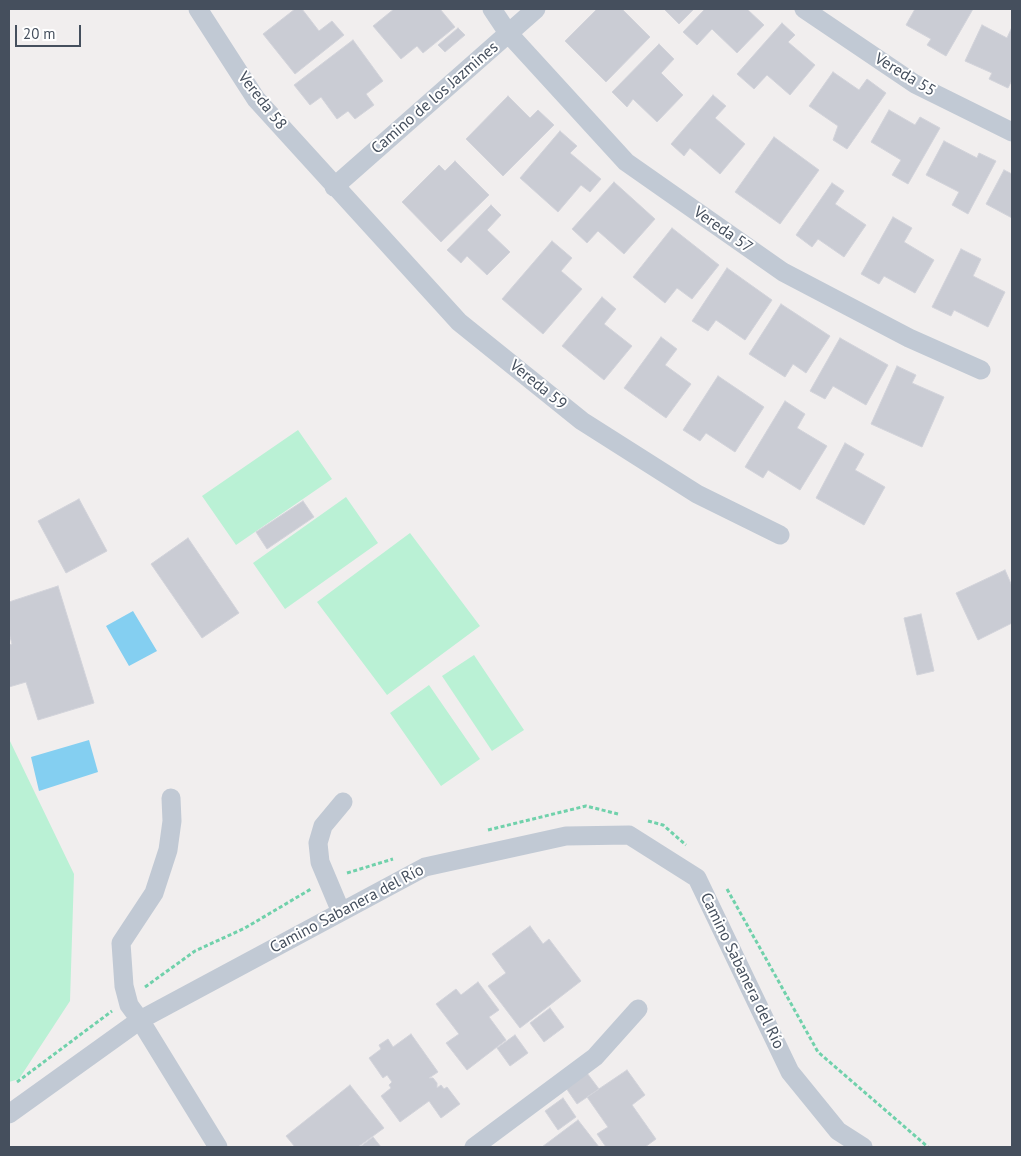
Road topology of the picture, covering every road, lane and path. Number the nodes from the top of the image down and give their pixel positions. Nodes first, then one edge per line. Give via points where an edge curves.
1 (198, 9) edge
2 (492, 9) edge
3 (536, 9) edge
4 (804, 9) edge
5 (508, 33) junction
6 (1012, 132) edge
7 (334, 187) junction
8 (981, 370) dead end
9 (780, 535) dead end
10 (171, 798) dead end
11 (343, 802) dead end
12 (341, 912) junction
13 (195, 951) dead end
14 (128, 1000) junction
15 (638, 1009) dead end
16 (140, 1020) junction
17 (818, 1052) dead end
18 (14, 1085) dead end
19 (9, 1114) edge
20 (218, 1147) edge
21 (474, 1147) edge
22 (863, 1147) edge
23 (928, 1147) edge

1 - 7 street, Vereda 58 via 256,99
2 - 5 street, Vereda 57
3 - 5 street, Camino de los Jazmines
4 - 6 street, Vereda 55 via 914,84
5 - 7 street, Camino de los Jazmines
5 - 8 street, Vereda 57 via 626,162 783,272 910,338
7 - 9 street, Vereda 59 via 459,322 582,421 696,494
10 - 14 street via 168,850 154,893 121,943
11 - 12 street via 323,826 318,843 320,862
12 - 16 street, Camino Sabanera del Río
12 - 22 street, Camino Sabanera del Río via 425,867 566,836 629,835 697,878 790,1072 838,1130
13 - 14 path
14 - 16 street
14 - 18 path
15 - 21 street via 595,1057
16 - 19 street, Camino Sabanera del Río
16 - 20 street
17 - 23 path

